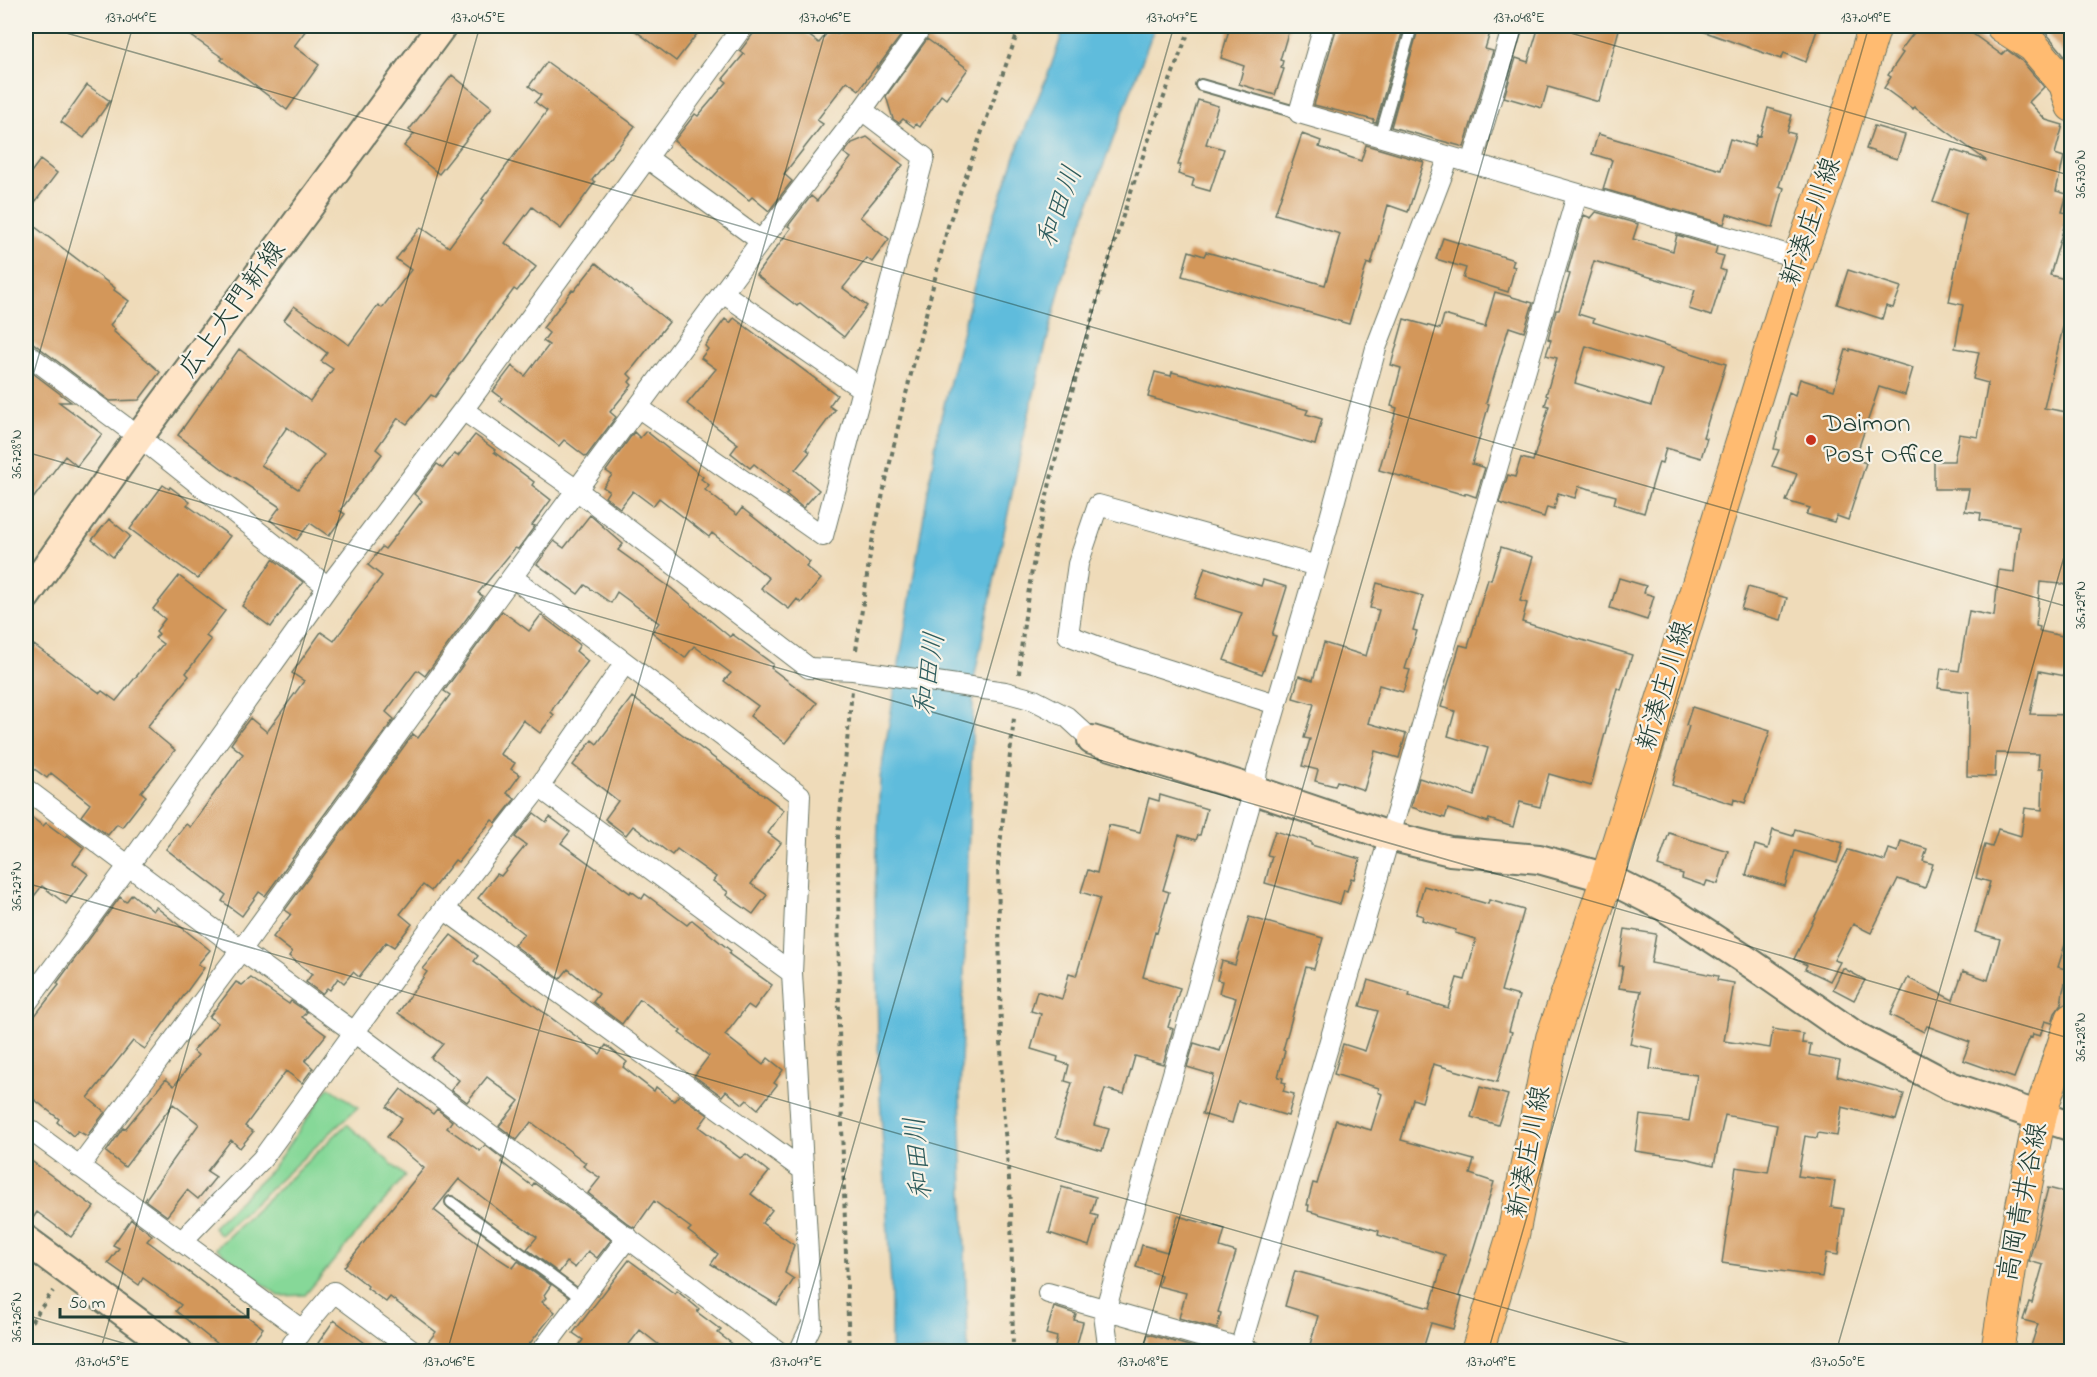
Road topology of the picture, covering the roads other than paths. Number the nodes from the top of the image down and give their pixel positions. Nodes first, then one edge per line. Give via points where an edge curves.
1 (442, 26) edge
2 (743, 26) edge
3 (922, 26) edge
4 (1324, 26) edge
5 (1412, 26) edge
6 (1513, 26) edge
7 (1875, 26) edge
8 (2002, 26) edge
9 (1201, 85) dead end
10 (2072, 106) edge
11 (862, 110) junction
12 (1299, 113) junction
13 (1380, 137) junction
14 (1449, 157) junction
15 (647, 158) junction
16 (1472, 163) junction
17 (1577, 195) junction
18 (761, 241) junction
19 (1799, 258) junction
20 (723, 293) junction
21 (26, 353) edge
22 (862, 389) junction
23 (639, 408) junction
24 (463, 410) junction
25 (140, 437) junction
26 (578, 491) junction
27 (1317, 566) junction
28 (513, 577) junction
29 (328, 587) junction
30 (26, 596) edge
31 (625, 663) junction
32 (1276, 704) junction
33 (1092, 740) joint
34 (539, 787) junction
35 (26, 789) edge
36 (1254, 790) junction
37 (1389, 836) junction
38 (129, 865) junction
39 (1607, 878) junction
40 (444, 909) junction
41 (241, 950) junction
42 (792, 973) junction
43 (26, 1004) edge
44 (2072, 1019) edge
45 (354, 1032) junction
46 (2041, 1117) junction
47 (26, 1127) edge
48 (2072, 1127) edge
49 (79, 1167) junction
50 (803, 1170) junction
51 (451, 1202) dead end
52 (628, 1237) junction
53 (26, 1240) edge
54 (181, 1242) junction
55 (1048, 1293) dead end
56 (581, 1298) junction
57 (1106, 1310) junction
58 (302, 1330) junction
59 (1244, 1350) edge
60 (178, 1352) edge
61 (287, 1352) edge
62 (416, 1352) edge
63 (541, 1352) edge
64 (779, 1352) edge
65 (799, 1352) edge
66 (1109, 1352) edge
67 (1477, 1352) edge
68 (1996, 1352) edge

1 - 25 street, 広上大門新線
2 - 15 street
3 - 11 street
4 - 12 street
5 - 13 lane
6 - 16 street
7 - 19 main road, 新湊庄川線
8 - 10 main road via 2033,46 2065,84
9 - 12 lane
11 - 18 street
11 - 22 street via 924,157
12 - 13 street
13 - 14 street
14 - 16 street
14 - 27 street via 1376,348
15 - 18 street
15 - 24 street
16 - 17 street
17 - 19 street
17 - 37 street
18 - 20 street
19 - 39 main road, 新湊庄川線
20 - 22 street
20 - 23 street
21 - 25 street
22 - 23 street via 823,536
23 - 26 street
24 - 26 street
24 - 29 street
25 - 29 street
25 - 30 street, 広上大門新線
26 - 28 street
26 - 33 street via 809,668 854,670 1005,692 1034,700 1067,717
27 - 32 street
27 - 32 street via 1098,505 1078,564 1068,635
28 - 31 street
28 - 41 street
29 - 38 street
31 - 34 street
31 - 42 street via 800,795
32 - 36 street
33 - 36 street
34 - 40 street
34 - 42 street
35 - 38 street
36 - 37 street
36 - 57 street
37 - 39 street via 1450,851 1539,859
37 - 59 street
38 - 41 street
38 - 43 street
39 - 46 street via 1665,907 1854,1035 1950,1086
39 - 67 main road, 新湊庄川線 via 1552,1038 1513,1235
40 - 45 street
40 - 50 street
41 - 45 street
41 - 49 street
42 - 50 street
44 - 46 main road, 高岡青井谷線
45 - 52 street
45 - 54 street via 262,1159
46 - 48 street
46 - 68 main road, 高岡青井谷線
47 - 49 street
49 - 54 street
50 - 65 street via 812,1324
51 - 56 lane
52 - 56 street
52 - 64 street
53 - 60 street
54 - 58 street
55 - 57 street
56 - 63 street
57 - 59 street
57 - 66 street
58 - 61 street
58 - 62 street via 334,1292

